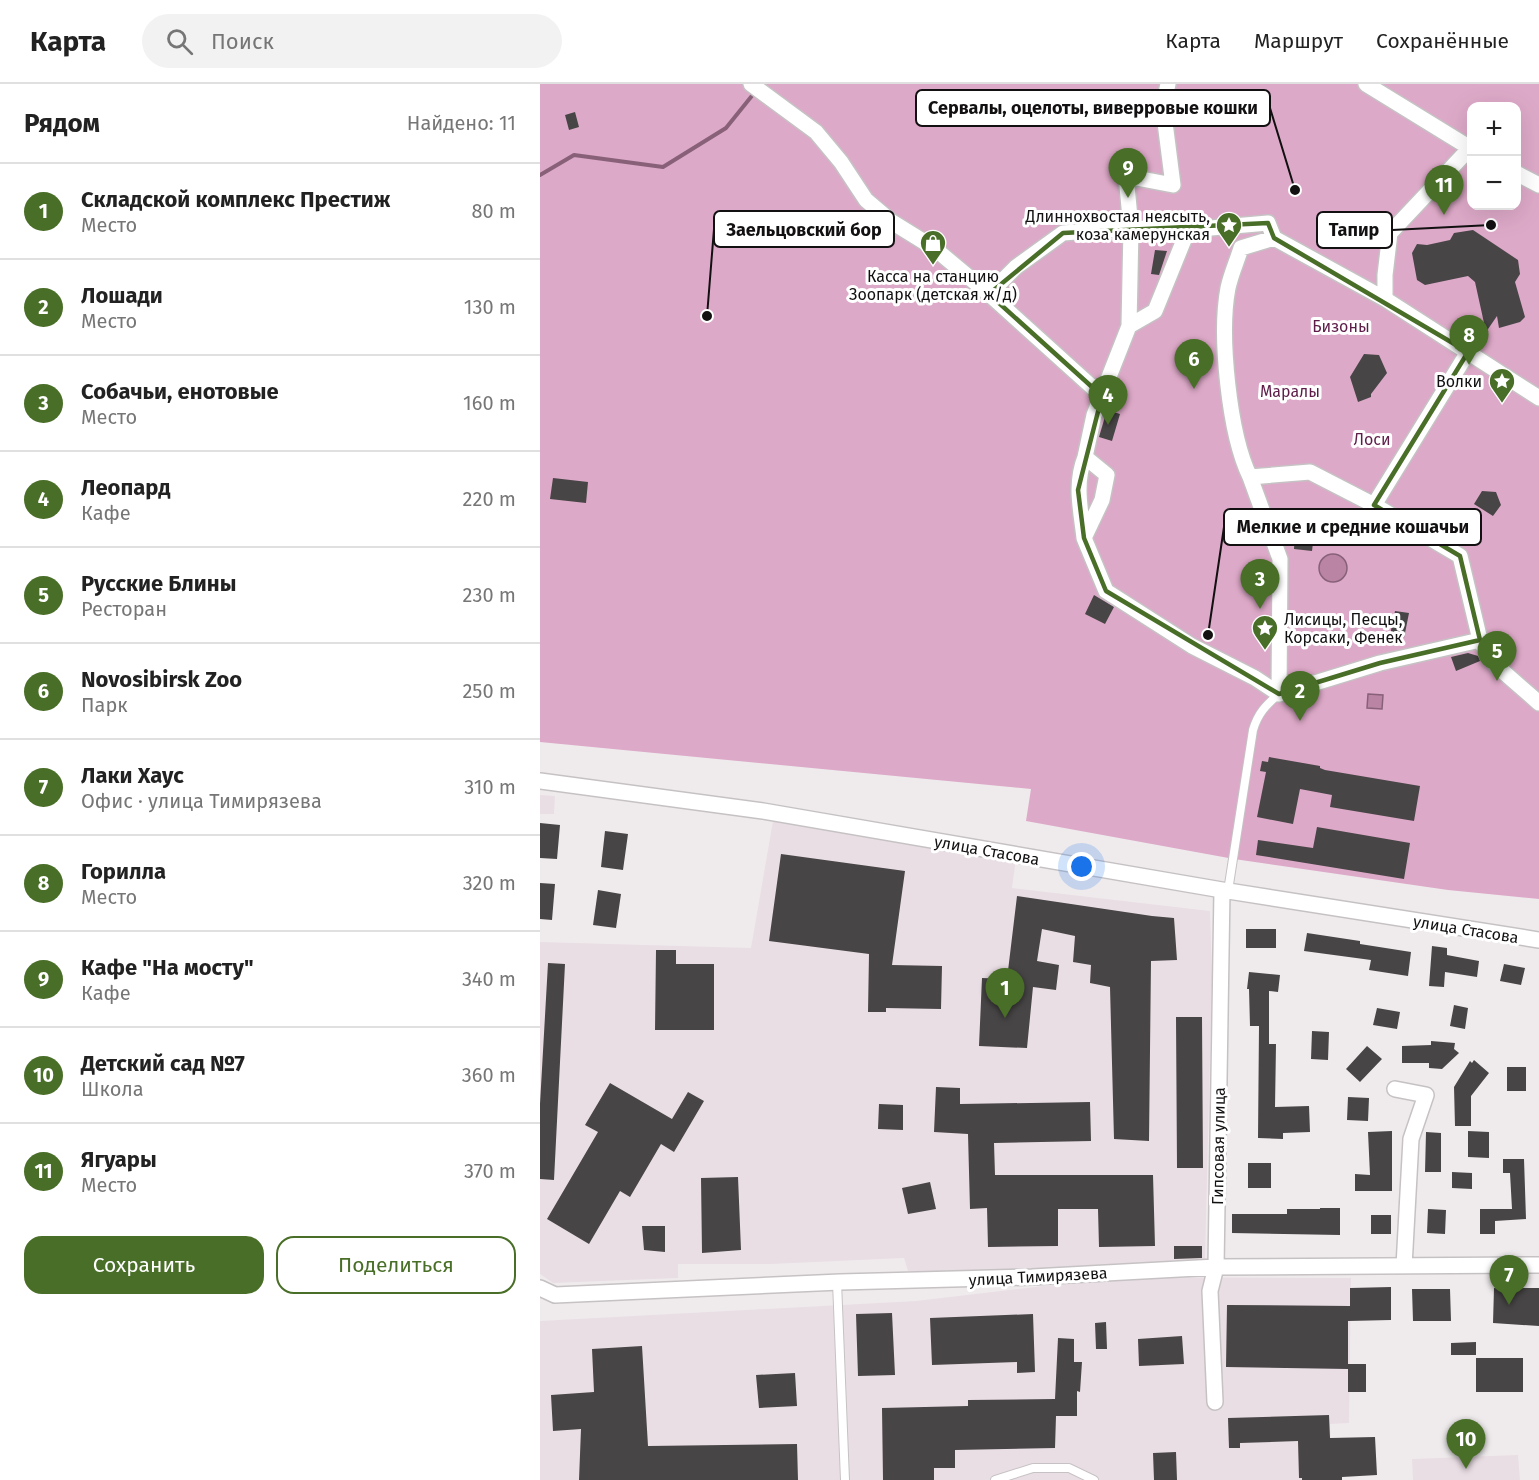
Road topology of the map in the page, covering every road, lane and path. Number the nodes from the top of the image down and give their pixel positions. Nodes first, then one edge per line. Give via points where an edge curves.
1 (751, 84) edge
2 (1168, 84) edge
3 (1366, 84) edge
4 (1467, 147) edge
5 (1467, 153) edge
6 (1521, 176) edge
7 (1539, 185) edge
8 (1131, 228) junction
9 (1188, 230) junction
10 (1274, 238) junction
11 (989, 294) junction
12 (1385, 299) junction
13 (1129, 326) junction
14 (1468, 352) junction
15 (1102, 396) junction
16 (1539, 398) edge
17 (1085, 457) junction
18 (1250, 477) junction
19 (1374, 505) junction
20 (1084, 538) junction
21 (1480, 640) junction
22 (1279, 694) junction
23 (1539, 704) edge
24 (540, 781) edge
25 (1225, 890) junction
26 (1539, 940) edge
27 (1395, 1089) dead end
28 (1539, 1265) edge
29 (1404, 1266) junction
30 (1216, 1267) junction
31 (837, 1282) junction
32 (540, 1288) edge
33 (1215, 1402) dead end
34 (845, 1480) edge
35 (995, 1480) edge
36 (1094, 1480) edge

1 - 11 street via 816,132 866,200 934,248
2 - 8 street via 1163,107 1173,185 1126,176
3 - 4 street
5 - 12 street via 1390,233
6 - 7 street
8 - 9 street
8 - 11 street via 1063,233 1016,267
8 - 13 street
9 - 10 street via 1268,223
9 - 13 street via 1155,311
10 - 12 street
10 - 18 street via 1241,248 1228,288 1228,391 1243,463
11 - 15 street
12 - 14 street
13 - 15 street
14 - 16 street
14 - 19 street
15 - 17 street
17 - 20 street via 1078,490
17 - 20 street via 1107,475 1102,500
18 - 19 street via 1310,471
18 - 22 street via 1280,558
19 - 21 street via 1460,556
20 - 22 street via 1106,591 1192,646
21 - 22 street via 1380,663
21 - 23 street via 1499,668
22 - 25 lane via 1264,706 1253,730
24 - 25 street, улица Стасова via 763,811
25 - 26 street, улица Стасова
25 - 30 street, Гипсовая улица
27 - 29 street via 1426,1095 1412,1139
28 - 29 street, улица Тимирязева
29 - 30 street, улица Тимирязева
30 - 31 street, улица Тимирязева
30 - 33 street, Гипсовая улица via 1210,1291
31 - 32 street, улица Тимирязева via 555,1295
31 - 34 lane
35 - 36 lane via 1033,1468 1069,1467

